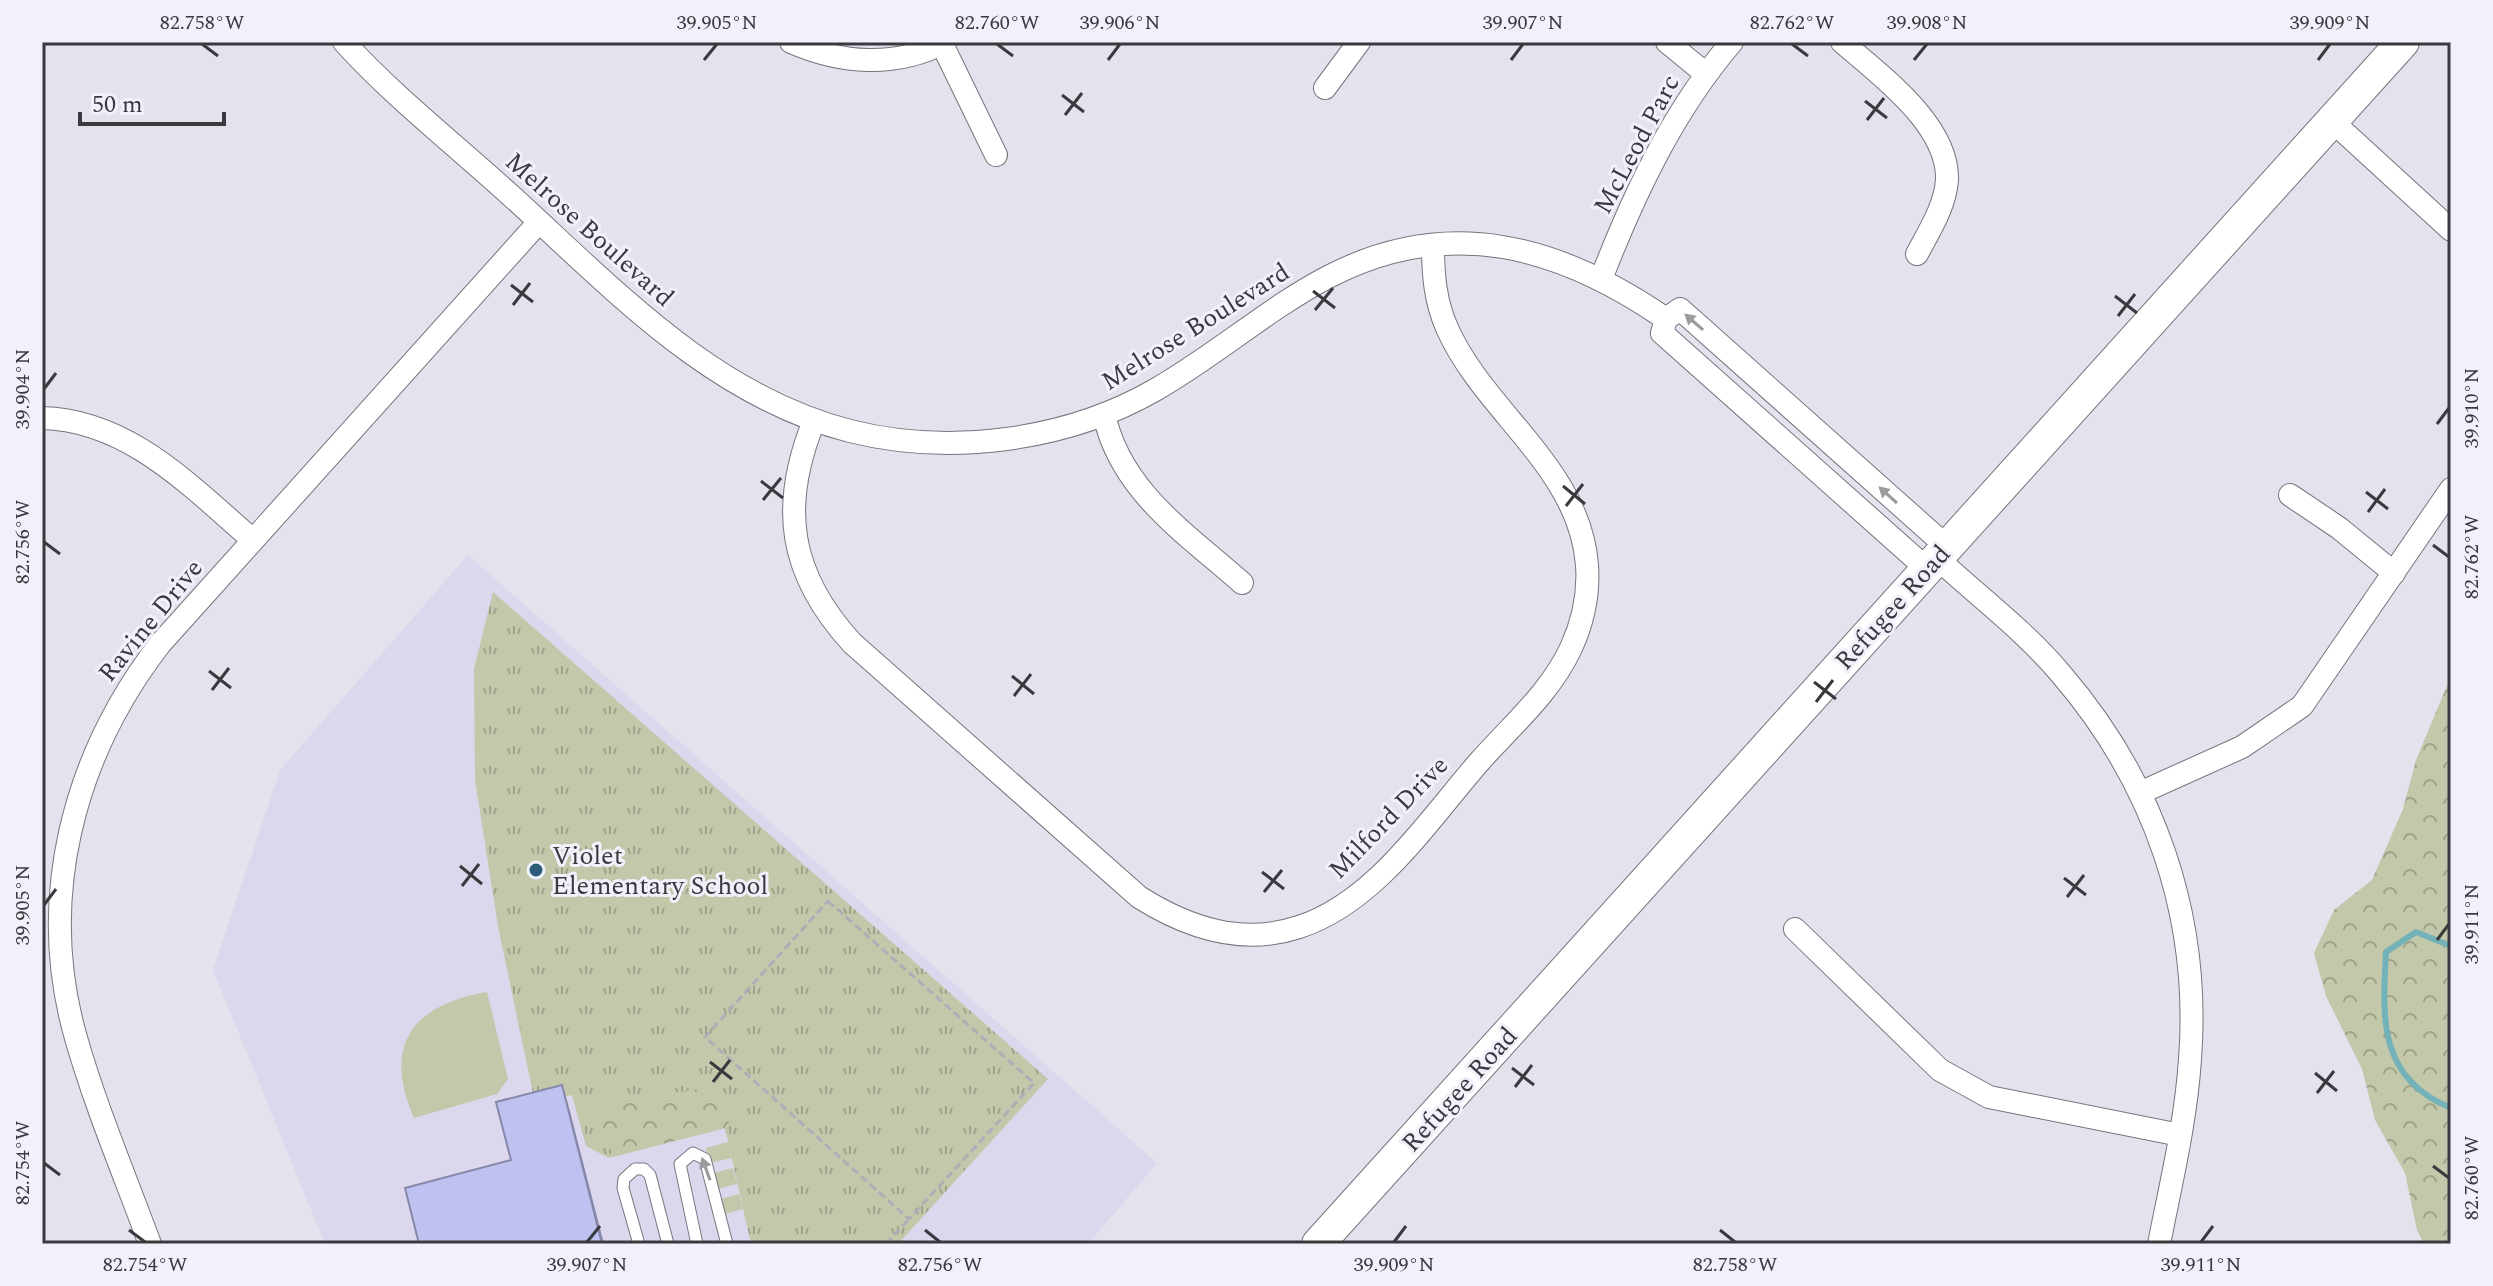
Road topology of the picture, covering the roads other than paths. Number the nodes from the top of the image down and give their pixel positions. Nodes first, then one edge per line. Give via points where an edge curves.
1 (344, 42) edge
2 (791, 42) edge
3 (1359, 42) edge
4 (1667, 42) edge
5 (1732, 42) edge
6 (1842, 42) edge
7 (2402, 42) edge
8 (944, 43) edge
9 (1706, 74) junction
10 (1325, 88) dead end
11 (2332, 121) junction
12 (996, 155) dead end
13 (539, 222) junction
14 (2451, 230) edge
15 (1433, 245) junction
16 (1917, 254) dead end
17 (1601, 279) junction
18 (1666, 319) junction
19 (1104, 414) junction
20 (42, 418) edge
21 (814, 421) junction
22 (2451, 489) edge
23 (2290, 495) dead end
24 (253, 540) junction
25 (1937, 558) junction
26 (2394, 573) junction
27 (1242, 583) dead end
28 (2142, 792) junction
29 (1795, 929) dead end
30 (2180, 1135) junction
31 (150, 1244) edge
32 (639, 1244) edge
33 (668, 1244) edge
34 (697, 1244) edge
35 (727, 1244) edge
36 (1318, 1244) edge
37 (2159, 1244) edge

1 - 13 street, Melrose Boulevard
2 - 8 street via 858,60 914,56
3 - 10 street
4 - 9 street
5 - 9 street, McLeod Parc
6 - 16 street via 1920,114 1946,160 1942,203
7 - 11 main road, Refugee Road
8 - 12 street
9 - 17 street, McLeod Parc via 1676,117
11 - 14 street
11 - 25 main road, Refugee Road
13 - 21 street, Melrose Boulevard via 699,361 750,393
13 - 24 street, Ravine Drive
15 - 17 street, Melrose Boulevard via 1513,246
15 - 19 street, Melrose Boulevard via 1374,258 1329,277 1167,383
15 - 21 street, Milford Drive via 1438,302 1460,352 1545,463 1573,511 1583,538 1587,593 1571,647 1523,716 1371,882 1301,927 1246,936 1217,933 1152,906 852,643 817,602 798,552 794,498
17 - 18 street, Melrose Boulevard
18 - 25 street via 1662,333
25 -> 18 street, Melrose Boulevard via 1680,309
19 - 21 street, Melrose Boulevard via 1049,430 952,443 881,437
19 - 27 street via 1110,439 1137,486
20 - 24 street via 77,421 129,442 174,471
22 - 26 street
23 - 26 street
24 - 31 street, Ravine Drive via 160,644 119,703 99,740 66,848 60,918 65,989 80,1049
25 - 28 street via 2062,675 2125,760
25 - 36 main road, Refugee Road
26 - 28 street via 2323,680 2289,717 2242,747
28 - 30 street via 2174,878 2189,961 2190,1060
29 - 30 street via 1940,1070 1964,1085 1989,1097
30 - 37 street
32 - 33 lane via 623,1188 635,1169 650,1175
35 -> 34 lane via 705,1159 693,1153 680,1164 680,1176

